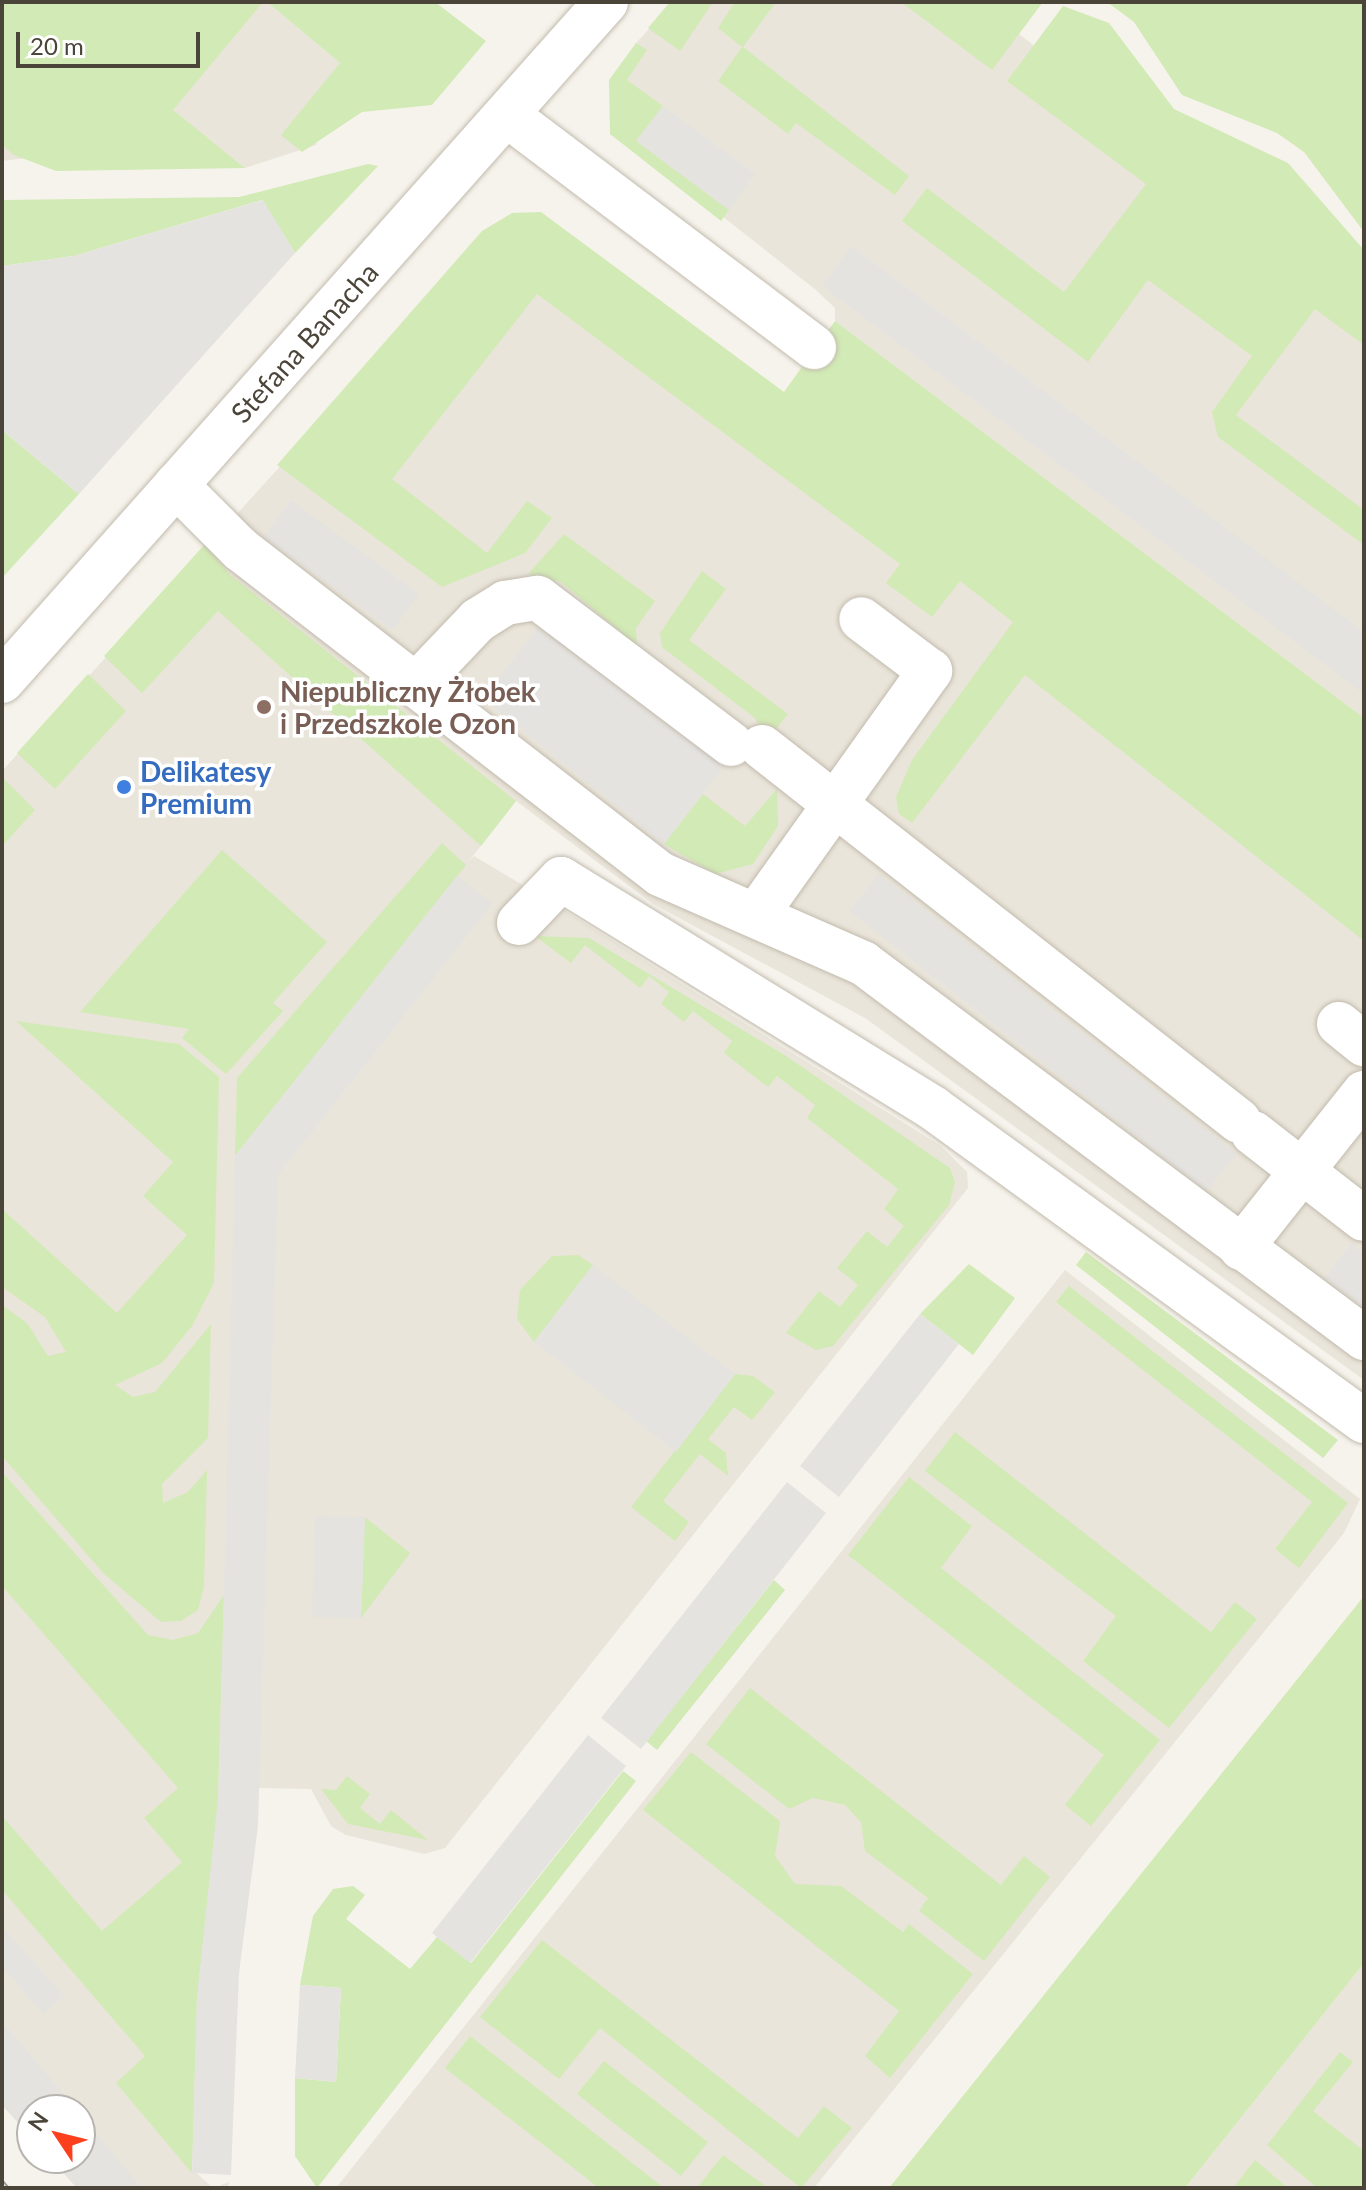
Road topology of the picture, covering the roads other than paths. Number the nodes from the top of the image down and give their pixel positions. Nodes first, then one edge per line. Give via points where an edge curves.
1 (606, 2) edge
2 (507, 115) junction
3 (814, 347) dead end
4 (176, 485) junction
5 (861, 619) dead end
6 (2, 681) edge
7 (416, 685) junction
8 (835, 802) junction
9 (756, 915) junction
10 (519, 923) dead end
11 (1364, 1093) edge
12 (1302, 1171) junction
13 (1364, 1219) edge
14 (1241, 1248) junction
15 (1364, 1338) edge
16 (1364, 1421) edge

1 - 2 street, Stefana Banacha
2 - 3 street
2 - 4 street, Stefana Banacha
4 - 6 street, Stefana Banacha
4 - 7 street via 240,549
5 - 8 street via 930,671
7 - 8 street via 478,620 505,603 538,598
7 - 9 street via 660,874
8 - 9 street
8 - 12 street
9 - 14 street via 863,963
10 - 16 street via 561,879 933,1108
11 - 12 street
12 - 13 street
12 - 14 street
14 - 15 street

